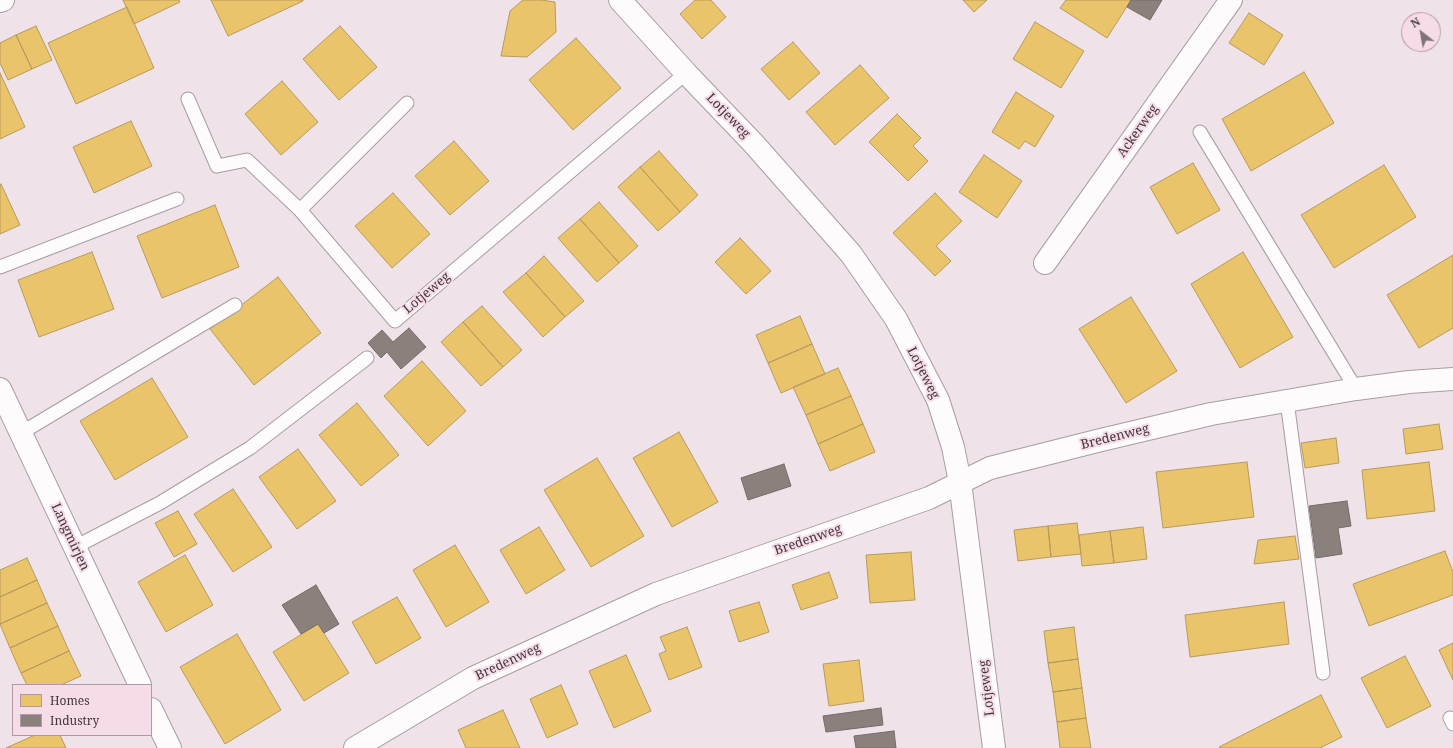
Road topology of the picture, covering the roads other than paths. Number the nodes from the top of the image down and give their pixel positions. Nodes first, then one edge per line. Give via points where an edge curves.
1 (620, 0) edge
2 (1231, 0) edge
3 (686, 73) junction
4 (188, 99) dead end
5 (407, 104) dead end
6 (1200, 132) dead end
7 (177, 199) dead end
8 (300, 210) junction
9 (1045, 263) dead end
10 (0, 267) edge
11 (235, 305) dead end
12 (367, 358) dead end
13 (1453, 379) edge
14 (0, 389) edge
15 (1356, 389) junction
16 (1287, 401) junction
17 (21, 433) junction
18 (960, 482) junction
19 (75, 548) junction
20 (1323, 673) dead end
21 (140, 684) edge
22 (152, 711) edge
23 (170, 748) edge
24 (355, 748) edge
25 (994, 748) edge

1 - 3 street, Lotjeweg
2 - 9 street, Ackerweg
3 - 8 lane, Lotjeweg via 394,321
3 - 18 street, Lotjeweg via 754,144 851,254 896,319 938,400 953,447
4 - 8 lane, Lotjeweg via 217,166 247,160
5 - 8 lane
6 - 15 lane
7 - 10 lane
11 - 17 lane
12 - 19 lane via 250,448 160,503
13 - 15 street, Bredenweg
14 - 17 street, Langmirjen
15 - 16 street, Bredenweg
16 - 18 street, Bredenweg via 1211,414 1101,440 990,468
16 - 20 lane
17 - 19 street, Langmirjen
18 - 24 street, Bredenweg via 929,498 656,594 473,678
18 - 25 street, Lotjeweg
19 - 21 street, Langmirjen
22 - 23 street

